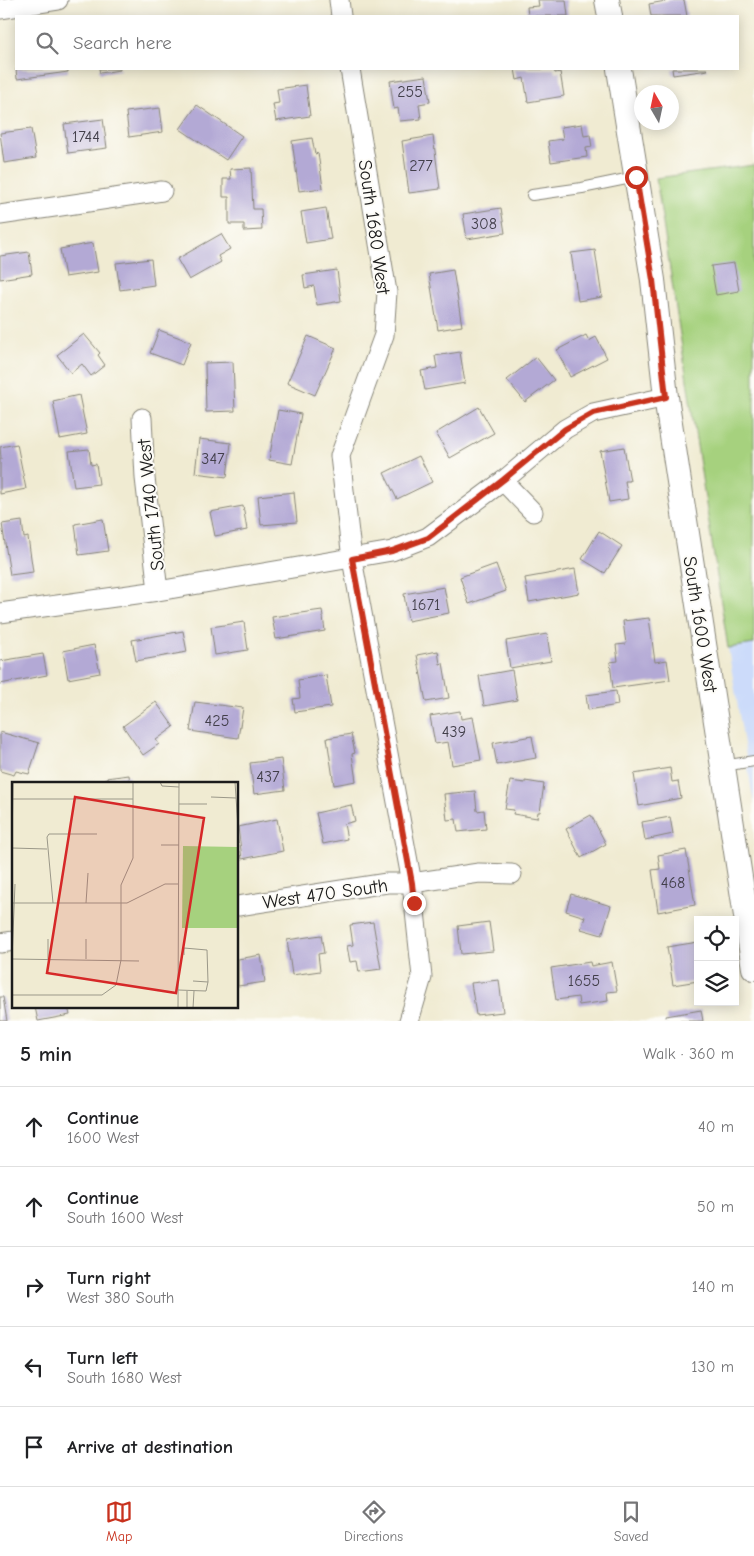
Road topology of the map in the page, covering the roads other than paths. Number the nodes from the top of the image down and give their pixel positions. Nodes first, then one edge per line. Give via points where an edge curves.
1 (58, 0) edge
2 (339, 0) edge
3 (608, 0) edge
4 (0, 9) edge
5 (342, 15) edge
6 (610, 15) edge
7 (350, 70) edge
8 (619, 70) edge
9 (636, 177) junction
10 (162, 191) dead end
11 (532, 196) dead end
12 (0, 215) edge
13 (666, 397) junction
14 (142, 418) dead end
15 (503, 480) junction
16 (533, 512) dead end
17 (352, 559) junction
18 (158, 591) junction
19 (0, 613) edge
20 (754, 761) edge
21 (723, 766) junction
22 (512, 874) dead end
23 (412, 883) junction
24 (239, 906) edge
25 (754, 968) edge
26 (409, 1021) edge

1 - 4 street
2 - 5 street
3 - 6 street
7 - 17 street, South 1680 West via 387,292 384,335 340,456
8 - 9 street, South 1600 West
9 - 11 lane
9 - 13 street, South 1600 West via 653,280
10 - 12 street
13 - 15 street via 593,413 565,429
13 - 21 street, South 1600 West
14 - 18 street, South 1740 West via 145,478
15 - 16 street
15 - 17 street via 428,538 392,551
17 - 18 street
17 - 23 street, South 1680 West
18 - 19 street
20 - 21 lane
21 - 25 street, South 1600 West
22 - 23 street, West 470 South via 479,873
23 - 24 street, West 470 South via 387,883
23 - 26 street, South 1680 West via 422,977

